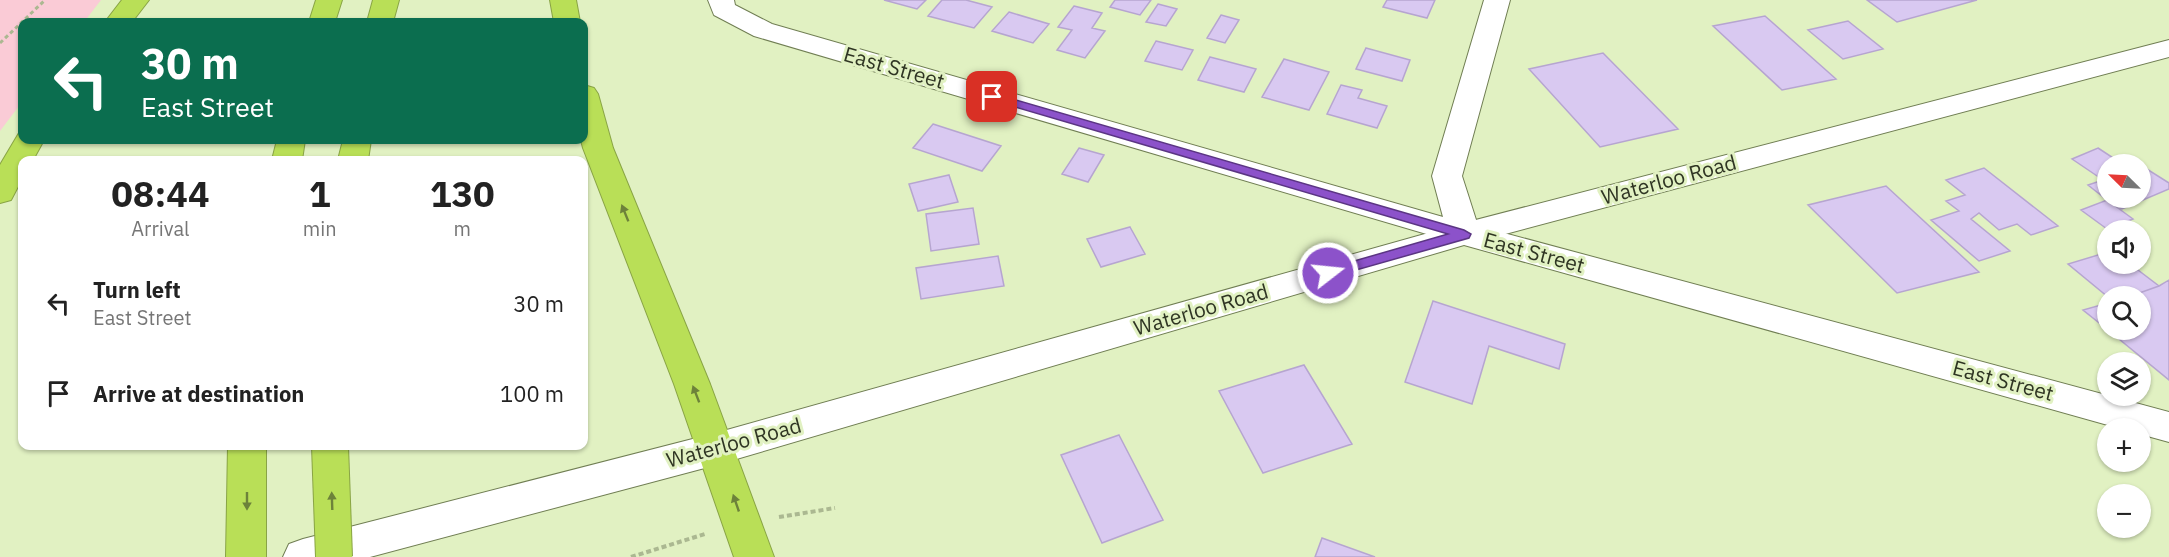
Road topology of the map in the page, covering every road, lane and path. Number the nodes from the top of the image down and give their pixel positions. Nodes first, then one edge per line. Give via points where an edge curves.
1 (45, 0) edge
2 (136, 0) edge
3 (329, 0) edge
4 (386, 0) edge
5 (563, 0) edge
6 (721, 0) edge
7 (1497, 0) edge
8 (26, 18) edge
9 (121, 18) edge
10 (323, 18) edge
11 (381, 18) edge
12 (566, 18) edge
13 (18, 26) edge
14 (0, 43) edge
15 (2169, 48) edge
16 (588, 109) edge
17 (18, 160) edge
18 (0, 192) edge
19 (1464, 234) junction
20 (2169, 427) edge
21 (716, 449) junction
22 (247, 450) edge
23 (330, 450) edge
24 (246, 557) edge
25 (303, 557) edge
26 (334, 557) edge
27 (754, 557) edge

1 - 8 path
2 - 9 highway
3 - 10 highway
4 - 11 highway
5 - 12 highway
6 - 19 main road, East Street via 723,9 763,30
7 - 19 main road via 1447,176
13 - 14 path
15 - 19 main road, Waterloo Road
21 -> 16 highway via 598,148
17 - 18 highway
19 - 20 main road, East Street
19 - 21 main road, Waterloo Road
21 - 25 main road, Waterloo Road
27 -> 21 highway
22 -> 24 highway
26 -> 23 highway, bridge

